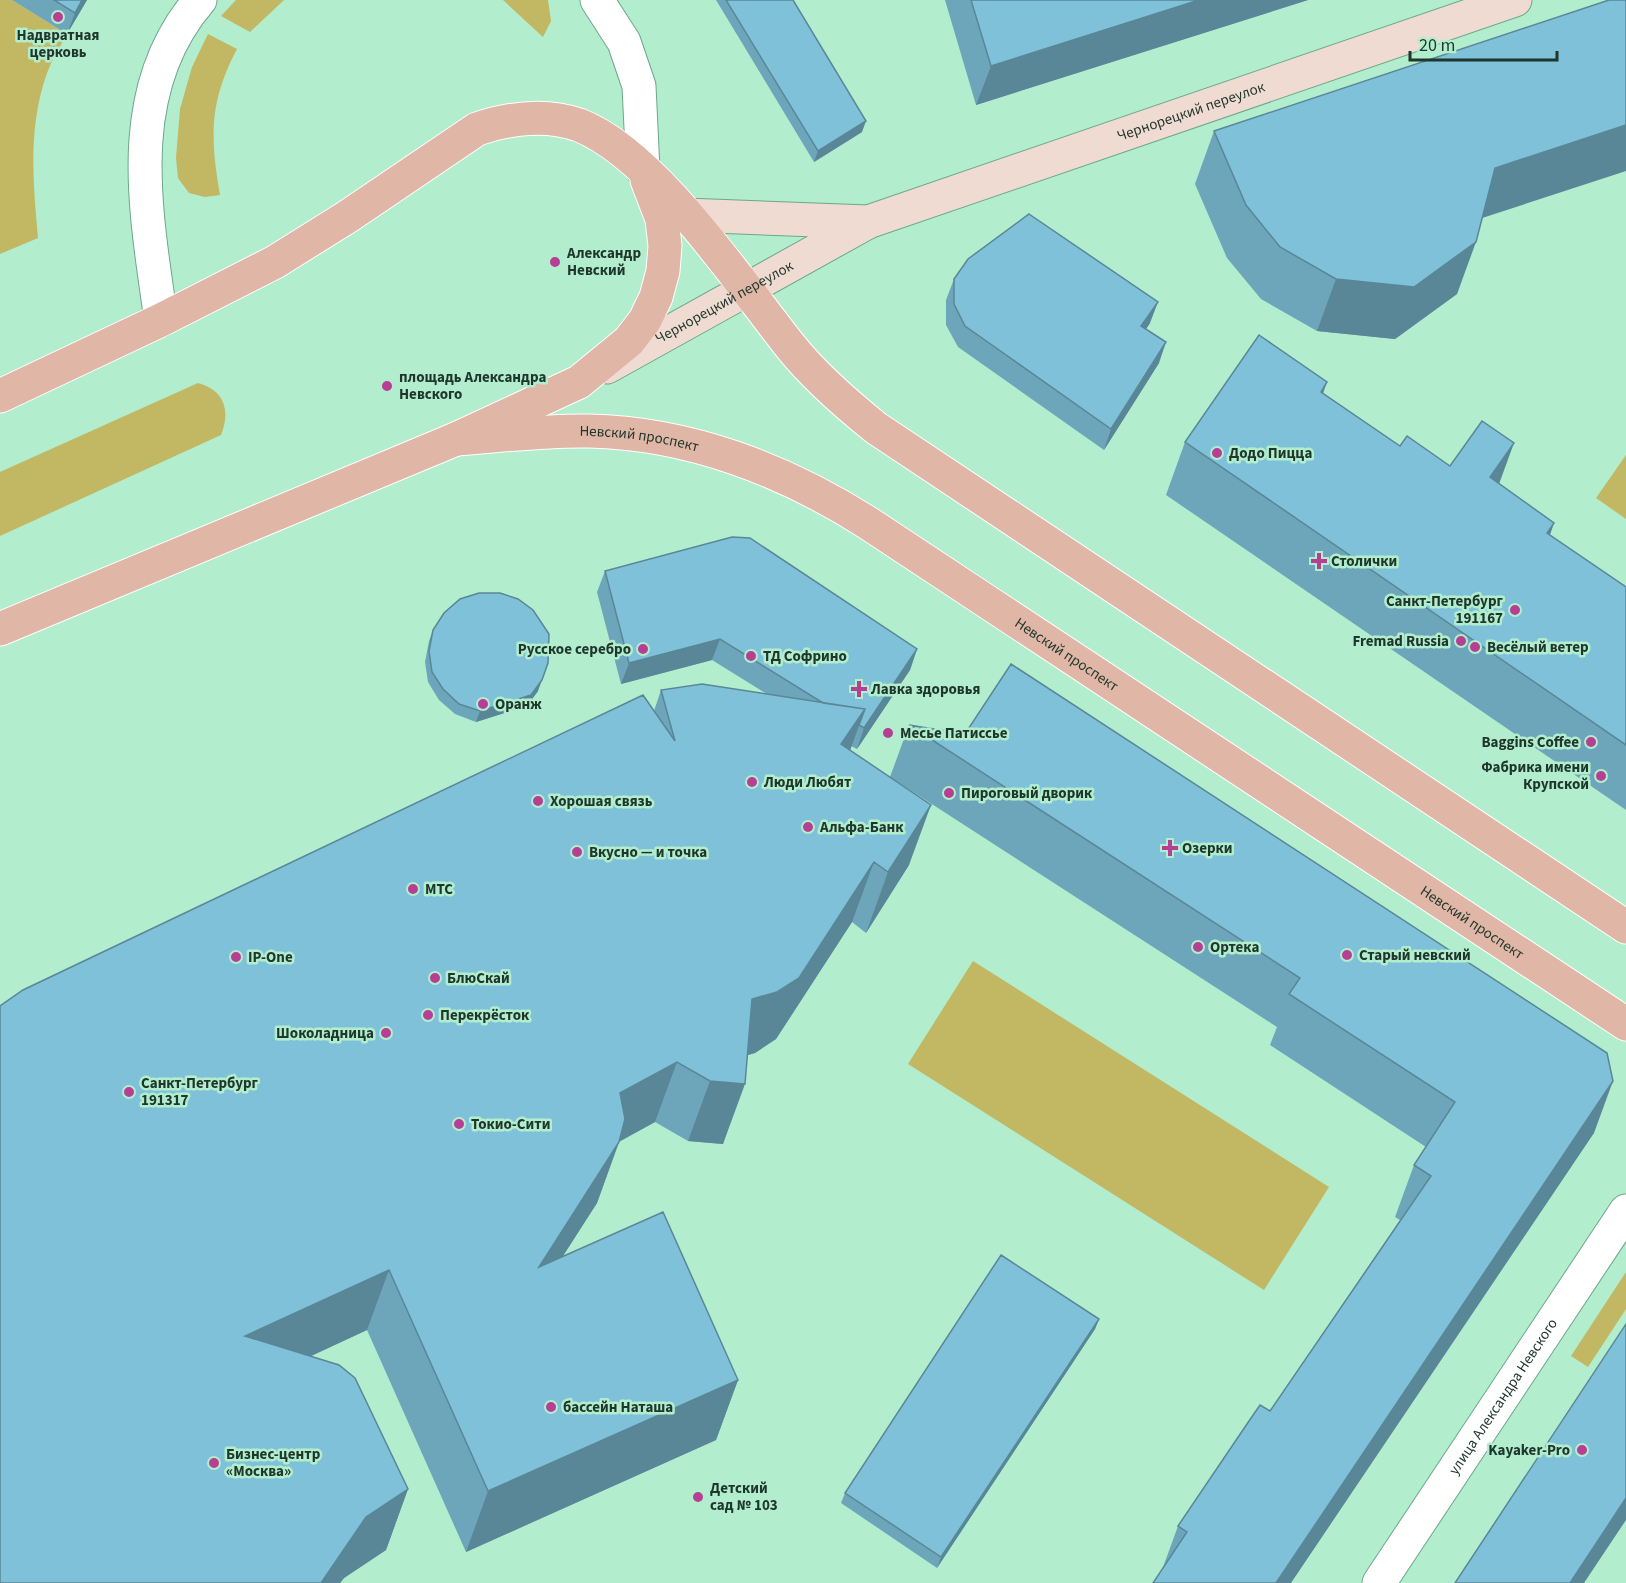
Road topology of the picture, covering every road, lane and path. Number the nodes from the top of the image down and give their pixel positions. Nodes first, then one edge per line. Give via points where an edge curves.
1 (200, 0) edge
2 (597, 0) edge
3 (1515, 0) edge
4 (643, 170) junction
5 (685, 214) junction
6 (868, 222) junction
7 (748, 290) junction
8 (161, 320) junction
9 (579, 382) junction
10 (0, 396) edge
11 (456, 439) junction
12 (0, 629) edge
13 (1626, 927) edge
14 (1626, 1024) edge
15 (1626, 1211) edge
16 (1379, 1583) edge

1 - 8 street via 160,68 146,130 148,226
2 - 4 street via 624,42 639,86
3 - 6 street, Чернорецкий переулок
4 - 5 main road
4 - 8 main road via 602,137 579,125 544,118 501,121 454,142 382,194 275,262
4 - 9 main road via 662,219 665,246 656,297 629,341
5 - 6 street, Чернорецкий переулок
5 - 7 main road
6 - 7 street, Чернорецкий переулок
7 - 9 street, Чернорецкий переулок
7 - 13 main road via 806,365 876,428
8 - 10 main road
9 - 11 main road
11 - 12 main road
11 - 14 main road, Невский проспект via 588,431 646,436 702,447 808,487
15 - 16 street, улица Александра Невского

